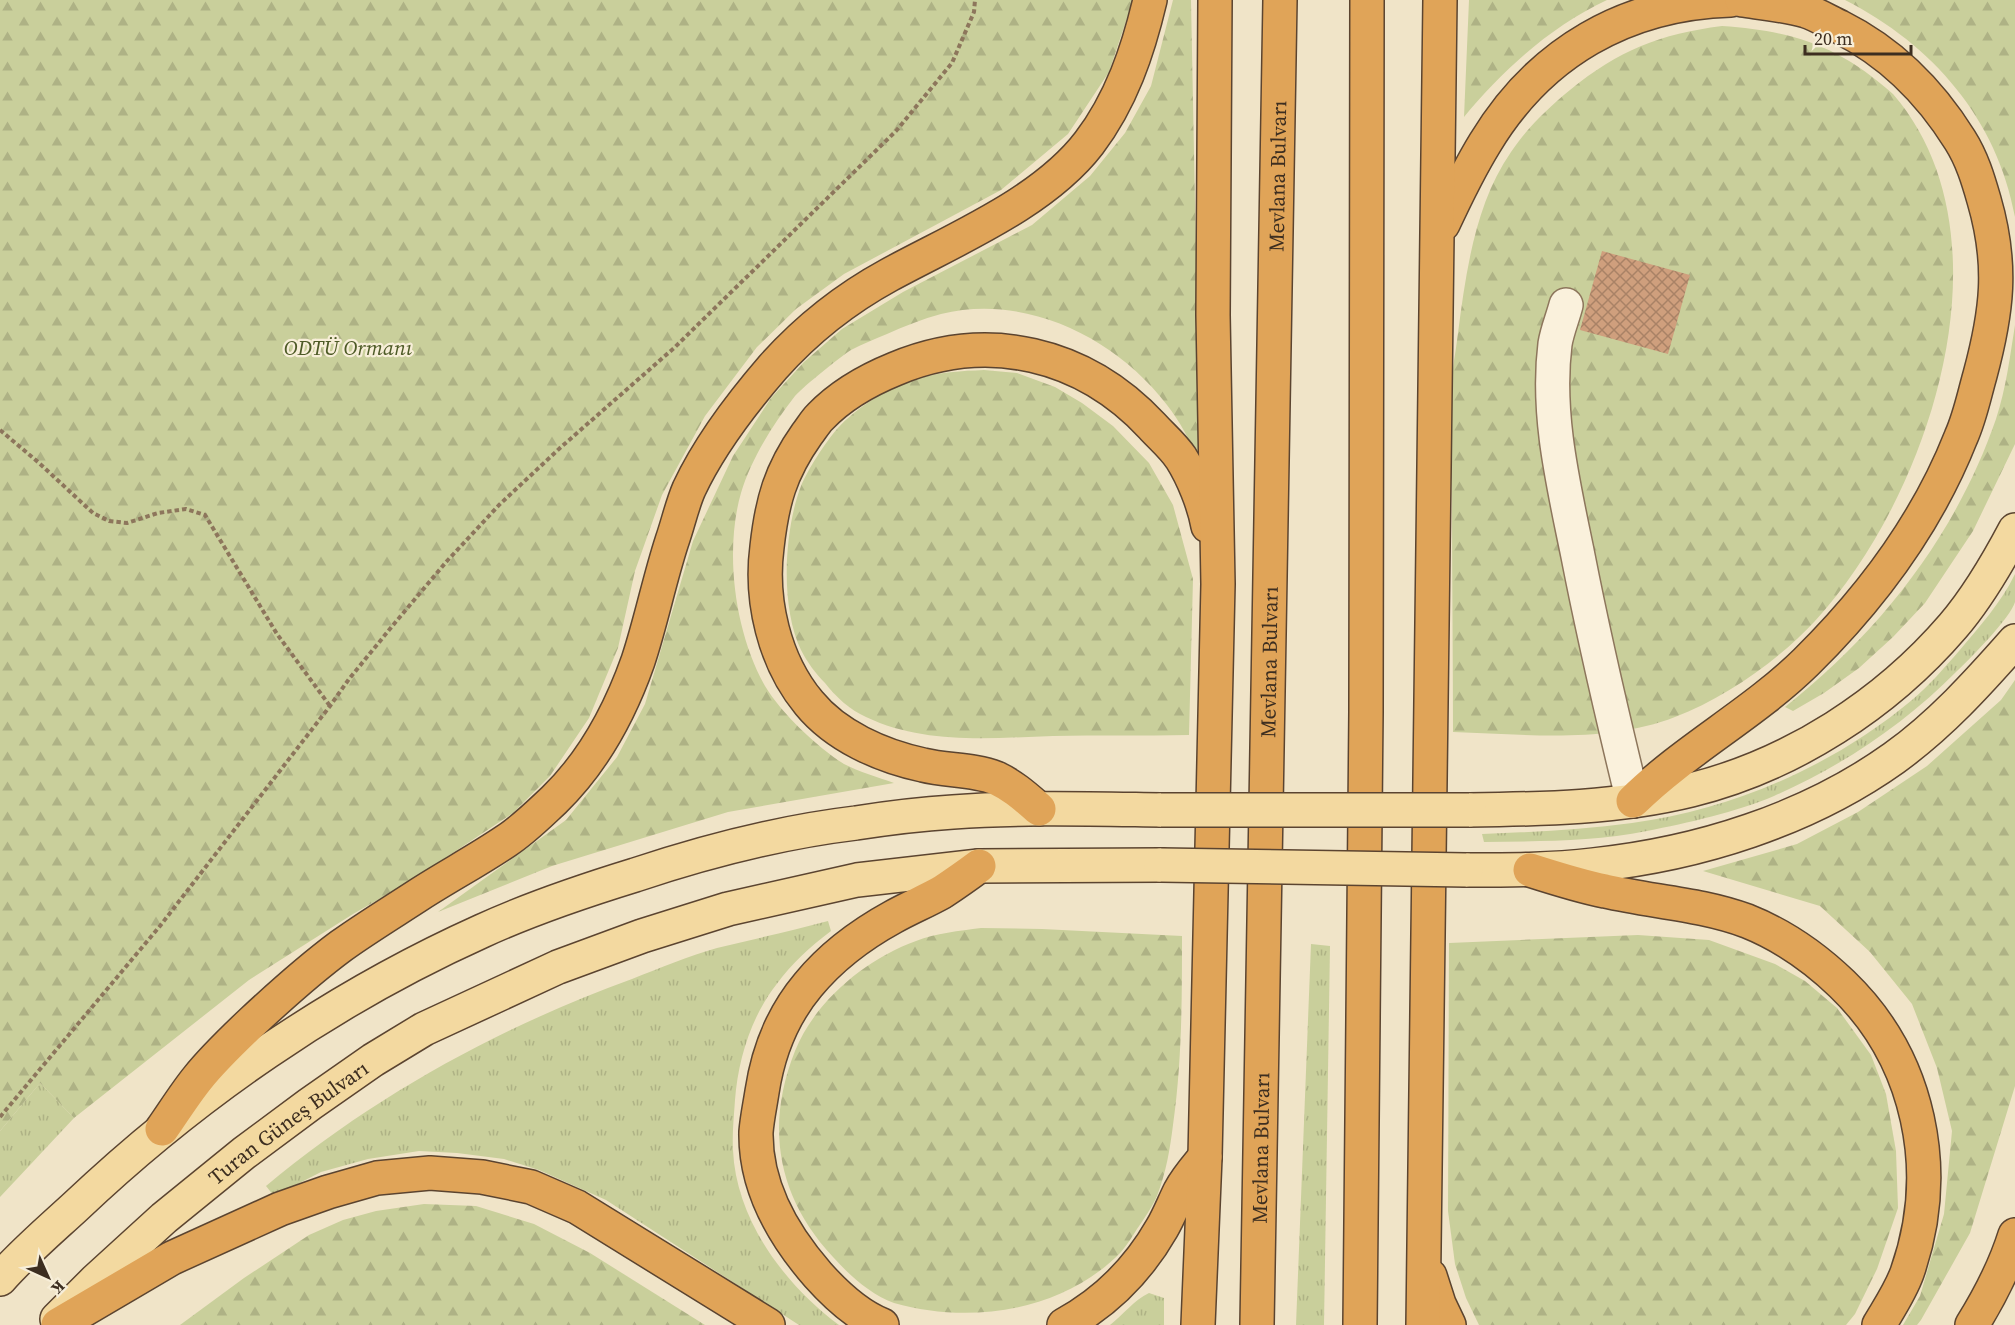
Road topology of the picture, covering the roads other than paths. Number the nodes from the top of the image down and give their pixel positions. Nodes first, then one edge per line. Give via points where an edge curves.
1 (1150, 0) edge
2 (1215, 0) edge
3 (1280, 0) edge
4 (1367, 0) edge
5 (1440, 0) edge
6 (1731, 0) edge
7 (1742, 0) edge
8 (1438, 234) junction
9 (1566, 305) dead end
10 (2015, 530) edge
11 (1218, 584) junction
12 (2015, 641) edge
13 (1633, 801) junction
14 (1039, 809) junction
15 (979, 866) junction
16 (1530, 870) junction
17 (162, 1130) junction
18 (1205, 1156) junction
19 (2015, 1235) edge
20 (1423, 1253) junction
21 (0, 1279) edge
22 (52, 1325) edge
23 (58, 1325) edge
24 (768, 1325) edge
25 (882, 1325) edge
26 (1064, 1325) edge
27 (1198, 1325) edge
28 (1257, 1325) edge
29 (1360, 1325) edge
30 (1423, 1325) edge
31 (1449, 1325) edge
32 (1879, 1325) edge
33 (1972, 1325) edge

1 - 17 highway via 1134,57 1112,108 1087,146 1033,195 885,277 828,314 775,365 727,423 689,490 623,699 583,767 555,799 508,840 342,945 279,997 200,1076
2 - 11 highway via 1213,315
3 - 28 highway, Mevlana Bulvarı
4 - 29 highway
5 - 8 highway
6 - 8 highway via 1669,6 1634,16 1559,57 1505,112 1462,183
7 - 13 highway via 1807,12 1862,38 1909,75 1946,117 1977,175 1992,230 1997,290 1971,410 1961,438 1898,554 1826,642 1788,679 1657,777
8 - 20 highway
9 - 13 lane via 1555,342 1555,427 1595,647
10 - 13 main road via 1987,581 1954,625 1890,689 1846,722 1746,771 1692,790
11 - 14 highway via 1204,507 1180,457 1111,389 1076,370 1029,354 997,349 959,351 916,360 877,376 819,418 794,453 770,518 765,564 769,611 789,672 809,703 862,745 924,766 994,778 1017,789
11 - 18 highway
12 - 16 main road, Turan Güneş Bulvarı via 1942,719 1895,758 1841,791 1781,819 1715,842 1647,858
13 - 14 main road, bridge via 1548,809
14 - 17 main road via 953,812 854,823 758,841 637,874 524,913 386,979 340,1006 253,1062
15 - 16 main road, Turan Güneş Bulvarı, bridge
15 - 22 main road, Turan Güneş Bulvarı via 857,880 728,909 558,966 424,1029 373,1060 244,1154 164,1218
15 - 25 highway via 940,893 893,916 833,960 790,1007 766,1067 757,1139 759,1165 771,1205 809,1265 848,1304
16 - 32 highway via 1605,891 1709,909 1749,922 1816,960 1873,1018 1912,1094 1924,1176 1917,1240 1906,1275
17 - 21 main road via 102,1181
18 - 26 highway via 1144,1258 1107,1297
18 - 27 highway
19 - 33 highway via 2008,1258
20 - 30 highway
20 - 31 highway
23 - 24 highway via 172,1258 280,1209 377,1178 430,1173 482,1177 531,1187 577,1207

